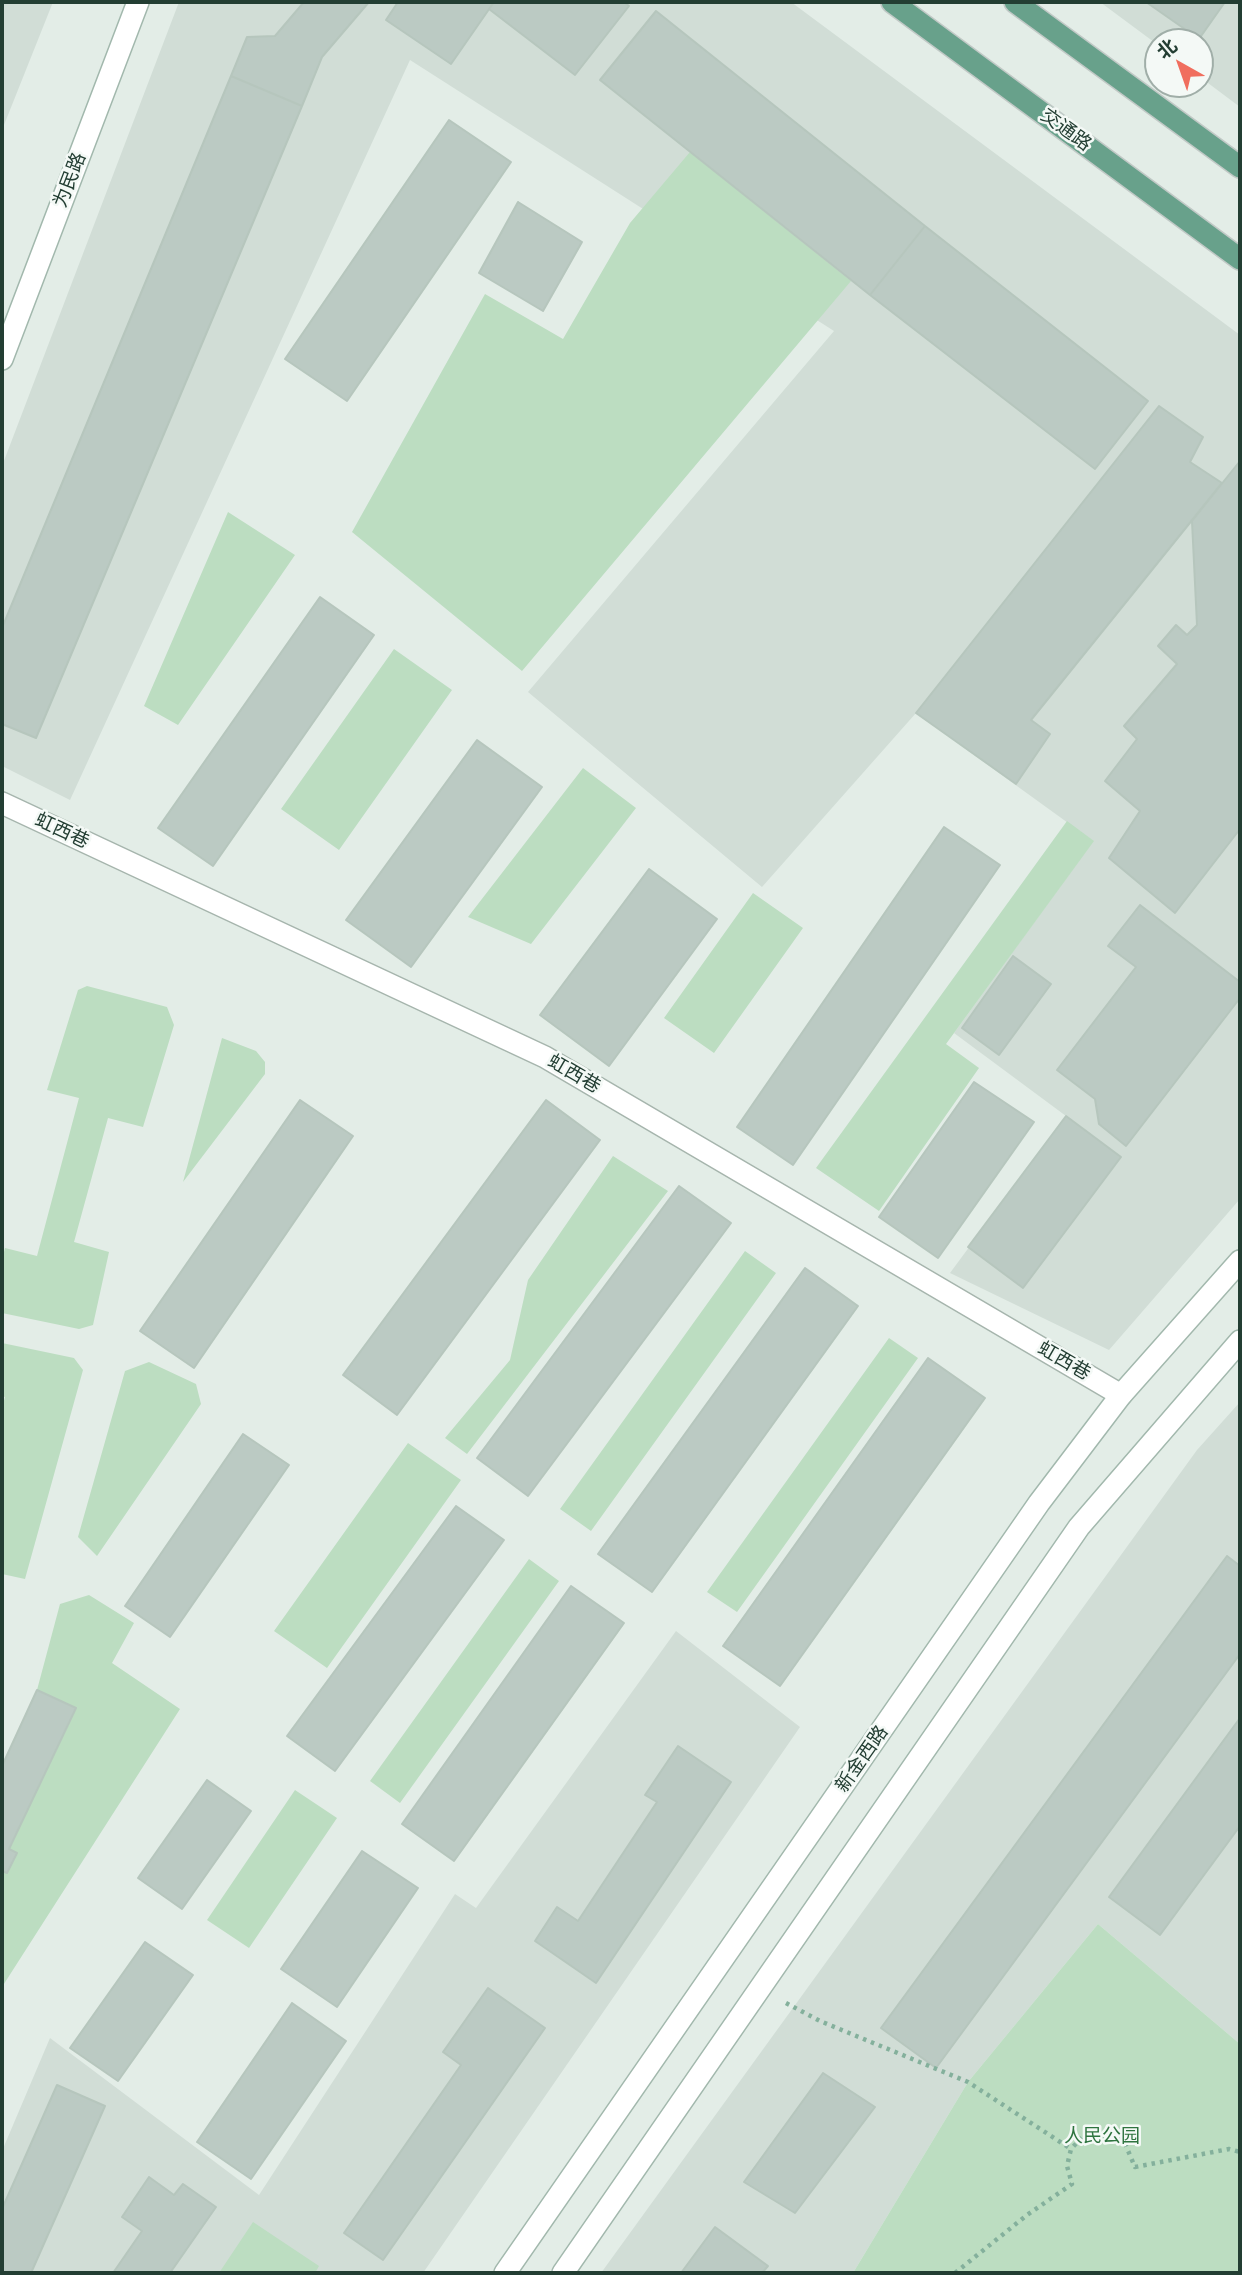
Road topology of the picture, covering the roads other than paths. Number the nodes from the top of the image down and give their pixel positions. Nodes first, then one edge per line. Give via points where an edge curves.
1 (138, 2) edge
2 (892, 2) edge
3 (1015, 2) edge
4 (1240, 167) edge
5 (1240, 259) edge
6 (2, 359) edge
7 (2, 803) edge
8 (1240, 1261) edge
9 (1240, 1341) edge
10 (1121, 1395) junction
11 (505, 2273) edge
12 (563, 2273) edge

1 - 6 main road, 为民路
2 - 5 main road, 交通路
3 - 4 main road
7 - 10 main road, 虹西巷 via 545,1057
8 - 10 main road, 新金西路
9 - 12 main road via 1079,1527
10 - 11 main road, 新金西路 via 1039,1503

